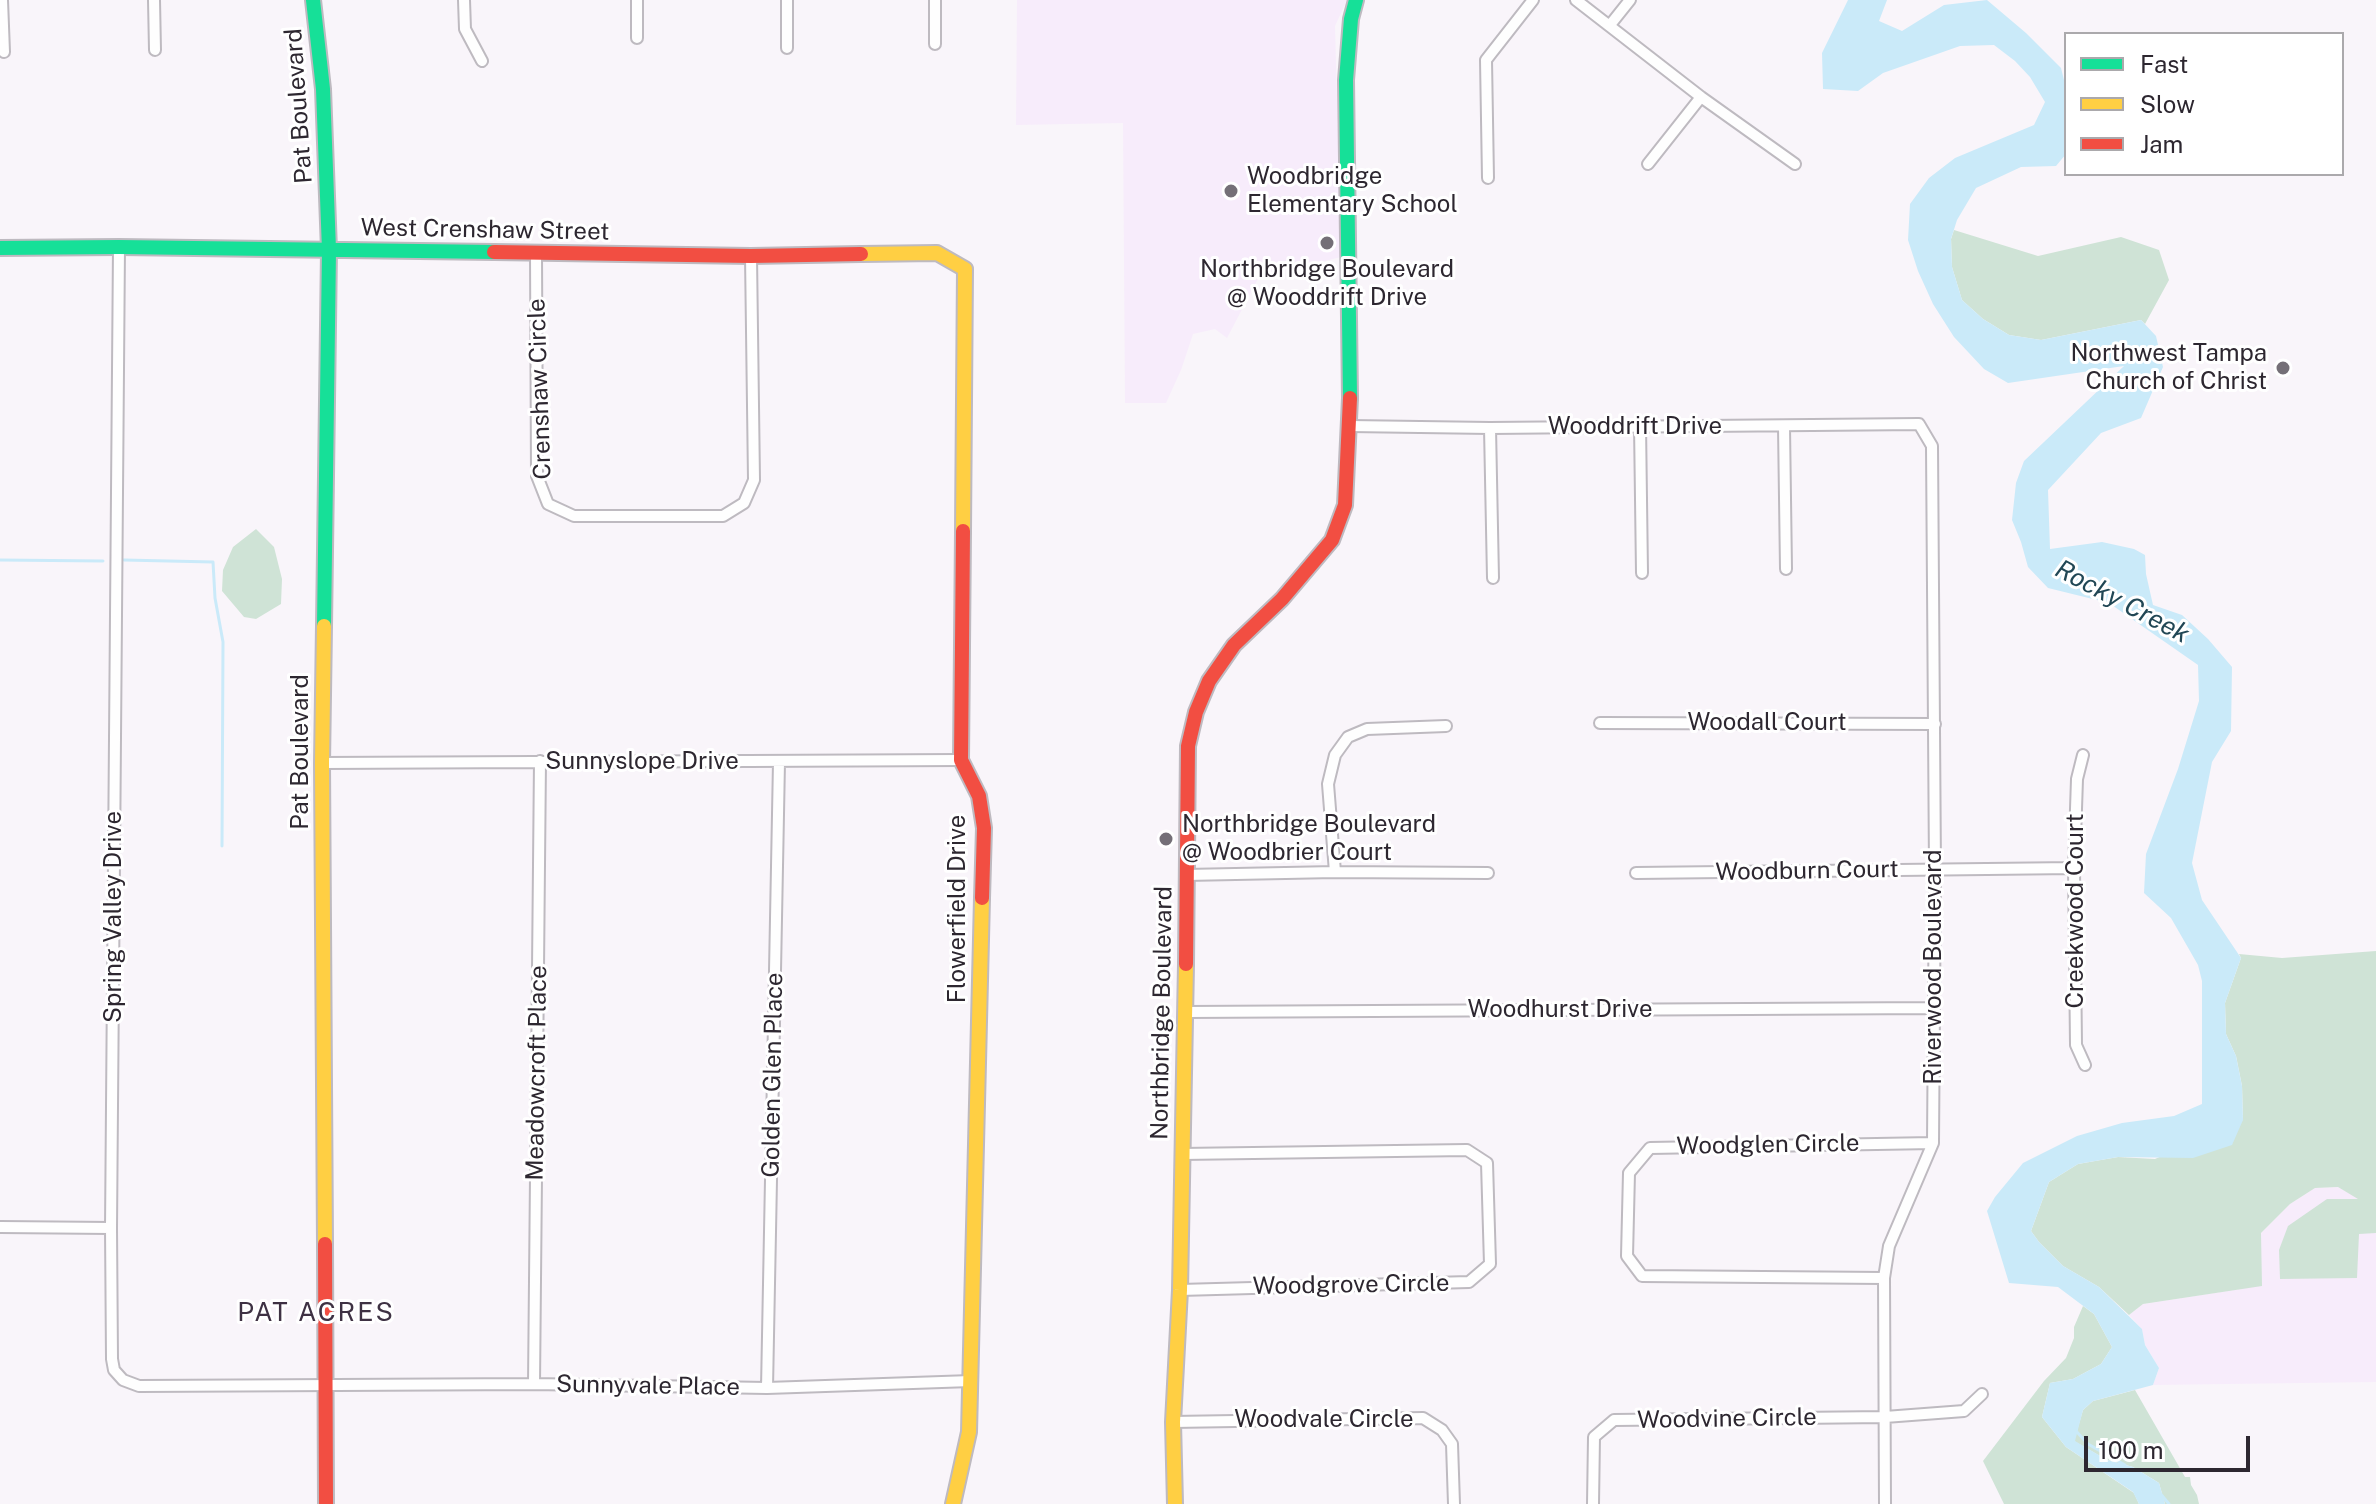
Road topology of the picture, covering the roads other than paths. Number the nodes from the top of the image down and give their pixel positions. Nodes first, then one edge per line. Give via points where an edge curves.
1 (2, 0) edge
2 (154, 0) edge
3 (313, 0) edge
4 (464, 0) edge
5 (637, 0) edge
6 (787, 0) edge
7 (935, 0) edge
8 (1356, 0) edge
9 (1533, 0) edge
10 (1576, 0) edge
11 (1630, 0) edge
12 (1610, 25) junction
13 (637, 38) dead end
14 (935, 44) dead end
15 (787, 48) dead end
16 (155, 50) dead end
17 (4, 52) dead end
18 (482, 61) dead end
19 (1701, 97) junction
20 (1648, 164) dead end
21 (1795, 164) dead end
22 (1488, 178) dead end
23 (119, 247) junction
24 (0, 248) edge
25 (329, 250) junction
26 (536, 253) junction
27 (751, 256) junction
28 (965, 269) joint
29 (1919, 424) joint
30 (1640, 425) junction
31 (1350, 426) junction
32 (1784, 427) junction
33 (1490, 428) junction
34 (1786, 569) dead end
35 (1642, 573) dead end
36 (1493, 578) dead end
37 (1600, 723) dead end
38 (1935, 724) junction
39 (1446, 726) dead end
40 (2083, 755) dead end
41 (961, 760) junction
42 (540, 761) junction
43 (779, 762) junction
44 (322, 763) junction
45 (2074, 868) junction
46 (1935, 869) junction
47 (1335, 872) junction
48 (1488, 873) dead end
49 (1636, 873) dead end
50 (1186, 875) junction
51 (1934, 1008) junction
52 (1186, 1012) junction
53 (2085, 1065) dead end
54 (1933, 1143) junction
55 (1182, 1154) junction
56 (0, 1227) edge
57 (111, 1228) junction
58 (1884, 1278) junction
59 (1180, 1290) junction
60 (971, 1381) junction
61 (534, 1384) junction
62 (325, 1385) junction
63 (767, 1388) junction
64 (1982, 1394) dead end
65 (1885, 1417) junction
66 (1173, 1422) junction
67 (326, 1504) edge
68 (953, 1504) edge
69 (1175, 1504) edge
70 (1454, 1504) edge
71 (1593, 1504) edge
72 (1885, 1504) edge

1 - 17 street
2 - 16 street
3 - 25 street, Pat Boulevard via 323,89
4 - 18 street via 465,29
5 - 13 street
6 - 15 street
7 - 14 street
8 - 31 street, Northbridge Boulevard via 1346,80
9 - 22 street via 1486,60
10 - 12 street
11 - 12 street
12 - 19 street
19 - 20 street
19 - 21 street
23 - 24 street, West Crenshaw Street
23 - 25 street, West Crenshaw Street
23 - 57 street, Spring Valley Drive
25 - 26 street, West Crenshaw Street
25 - 44 street, Pat Boulevard
26 - 27 street, West Crenshaw Street
26 - 27 street, Crenshaw Circle via 537,476 548,504 574,516 723,516 744,503 754,480
27 - 28 street, West Crenshaw Street via 937,253
28 - 41 street, Flowerfield Drive
29 - 32 street, Wooddrift Drive
29 - 38 street, Riverwood Boulevard via 1932,446
30 - 32 street, Wooddrift Drive
30 - 33 street, Wooddrift Drive
30 - 35 street
31 - 33 street, Wooddrift Drive
31 - 50 street, Northbridge Boulevard via 1345,505 1332,540 1234,645 1196,712 1188,746
32 - 34 street
33 - 36 street
37 - 38 street, Woodall Court
38 - 46 street, Riverwood Boulevard
39 - 47 street via 1367,729 1348,737 1335,755 1328,784
40 - 45 street, Creekwood Court via 2077,779
41 - 43 street, Sunnyslope Drive
41 - 60 street, Flowerfield Drive via 979,796 984,828
42 - 43 street, Sunnyslope Drive
42 - 44 street, Sunnyslope Drive
42 - 61 street, Meadowcroft Place
43 - 63 street, Golden Glen Place
44 - 62 street, Pat Boulevard
45 - 46 street, Woodburn Court
45 - 53 street, Creekwood Court via 2076,1045
46 - 49 street, Woodburn Court
46 - 51 street, Riverwood Boulevard
47 - 48 street
47 - 50 street
50 - 52 street, Northbridge Boulevard
51 - 52 street, Woodhurst Drive
51 - 54 street, Riverwood Boulevard
52 - 55 street, Northbridge Boulevard
54 - 58 street, Riverwood Boulevard via 1889,1246
54 - 58 street, Woodglen Circle via 1650,1148 1629,1173 1627,1256 1642,1276
55 - 59 street, Northbridge Boulevard
55 - 59 street, Woodgrove Circle via 1467,1150 1487,1163 1490,1264 1469,1282
56 - 57 street
57 - 62 street, Spring Valley Drive via 112,1359 123,1380 139,1386
58 - 65 street, Riverwood Boulevard
59 - 66 street, Northbridge Boulevard
60 - 63 street, Sunnyvale Place
60 - 68 street, Flowerfield Drive via 969,1432
61 - 62 street, Sunnyvale Place
61 - 63 street, Sunnyvale Place
62 - 67 street, Pat Boulevard
64 - 65 street, Woodvine Circle via 1964,1411
65 - 71 street, Woodvine Circle via 1614,1420 1594,1437
65 - 72 street, Riverwood Boulevard
66 - 69 street, Northbridge Boulevard
66 - 70 street, Woodvale Circle via 1423,1418 1452,1444

